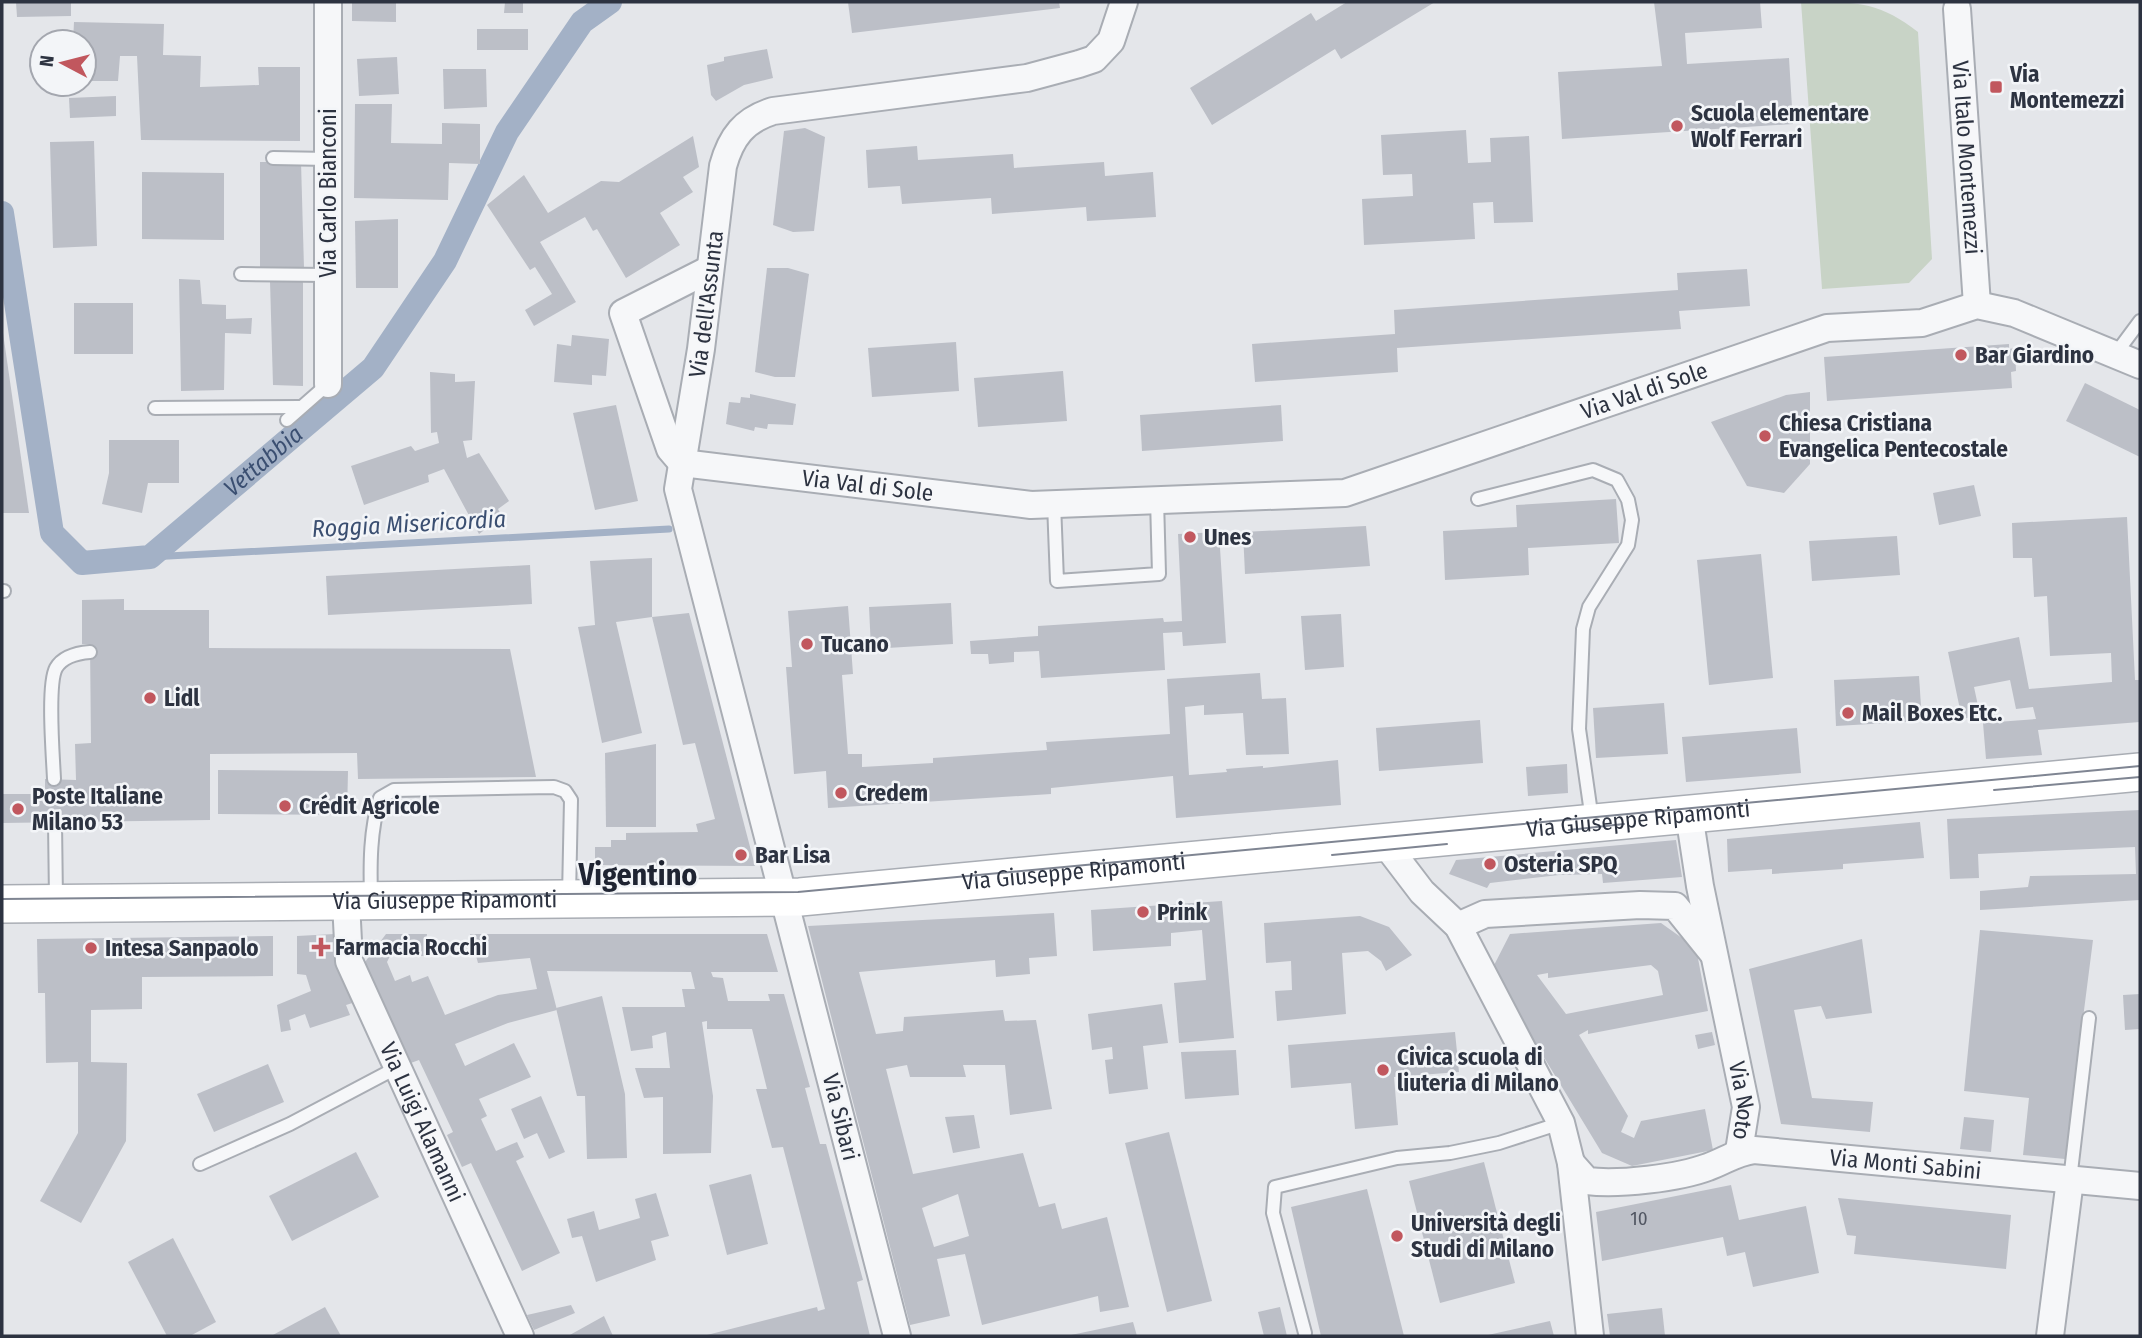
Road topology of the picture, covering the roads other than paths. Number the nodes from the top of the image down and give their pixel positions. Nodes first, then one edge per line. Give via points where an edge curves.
1 (328, 2) edge
2 (1124, 2) edge
3 (1957, 4) edge
4 (273, 158) dead end
5 (329, 159) junction
6 (710, 269) junction
7 (241, 274) dead end
8 (328, 275) junction
9 (1977, 305) junction
10 (2140, 321) edge
11 (2129, 364) edge
12 (328, 384) joint
13 (301, 407) junction
14 (155, 408) dead end
15 (287, 419) dead end
16 (682, 463) junction
17 (1157, 499) junction
18 (1478, 499) dead end
19 (1054, 503) junction
20 (90, 652) dead end
21 (2140, 772) edge
22 (54, 779) dead end
23 (1689, 814) junction
24 (55, 822) dead end
25 (1592, 823) junction
26 (1378, 845) junction
27 (786, 898) junction
28 (569, 900) junction
29 (359, 902) junction
30 (2, 904) edge
31 (56, 904) junction
32 (1458, 926) junction
33 (1714, 954) junction
34 (2089, 1018) dead end
35 (398, 1067) junction
36 (1560, 1123) junction
37 (1740, 1151) junction
38 (1571, 1163) junction
39 (200, 1164) dead end
40 (2070, 1180) junction
41 (2140, 1186) edge
42 (1305, 1334) dead end
43 (520, 1336) edge
44 (897, 1336) edge
45 (1590, 1336) edge
46 (2049, 1336) edge

1 - 5 street, Via Carlo Bianconi
2 - 6 street, Via dell'Assunta via 1111,41 1094,59 1079,64 1027,78 793,107 748,122 730,142 723,166
3 - 9 street, Via Italo Montemezzi
4 - 5 lane
5 - 8 street, Via Carlo Bianconi
6 - 16 street, Via dell'Assunta
6 - 16 street via 623,313 670,449
7 - 8 lane
8 - 12 street, Via Carlo Bianconi
9 - 11 street via 2014,313
9 - 17 street, Via Val di Sole via 1923,323 1813,331 1349,493
10 - 11 lane
12 - 13 lane
13 - 14 lane
13 - 15 lane
16 - 19 street, Via Val di Sole via 1031,505
16 - 27 street, Via dell'Assunta via 678,489
17 - 19 street, Via Val di Sole
17 - 19 lane via 1159,575 1057,581
18 - 25 lane via 1594,470 1617,480 1628,500 1632,520 1628,545 1589,607 1583,629 1579,717
20 - 22 lane via 67,658 57,668 52,684
21 - 23 street, Via Giuseppe Ripamonti
23 - 25 street, Via Giuseppe Ripamonti
23 - 33 street, Via Noto
24 - 31 lane
25 - 26 street, Via Giuseppe Ripamonti
26 - 27 street, Via Giuseppe Ripamonti
26 - 32 street via 1390,850 1422,892
27 - 28 street, Via Giuseppe Ripamonti
27 - 44 street, Via Sibari
28 - 29 street, Via Giuseppe Ripamonti
28 - 29 lane via 571,800 565,791 554,787 394,790 380,798
29 - 31 street, Via Giuseppe Ripamonti
29 - 35 street, Via Luigi Alamanni via 349,961
30 - 31 street, Via Giuseppe Ripamonti
32 - 33 street, Via Noto via 1485,914 1675,906
32 - 36 street
33 - 37 street, Via Noto via 1746,1107
34 - 40 lane
35 - 39 lane
35 - 43 street, Via Luigi Alamanni
36 - 38 street
36 - 42 lane via 1499,1143 1396,1158 1275,1187 1273,1213
37 - 38 street, Via Noto via 1707,1168 1614,1185 1587,1181
37 - 40 street, Via Monti Sabini
38 - 45 street
40 - 41 street, Via Monti Sabini
40 - 46 street

